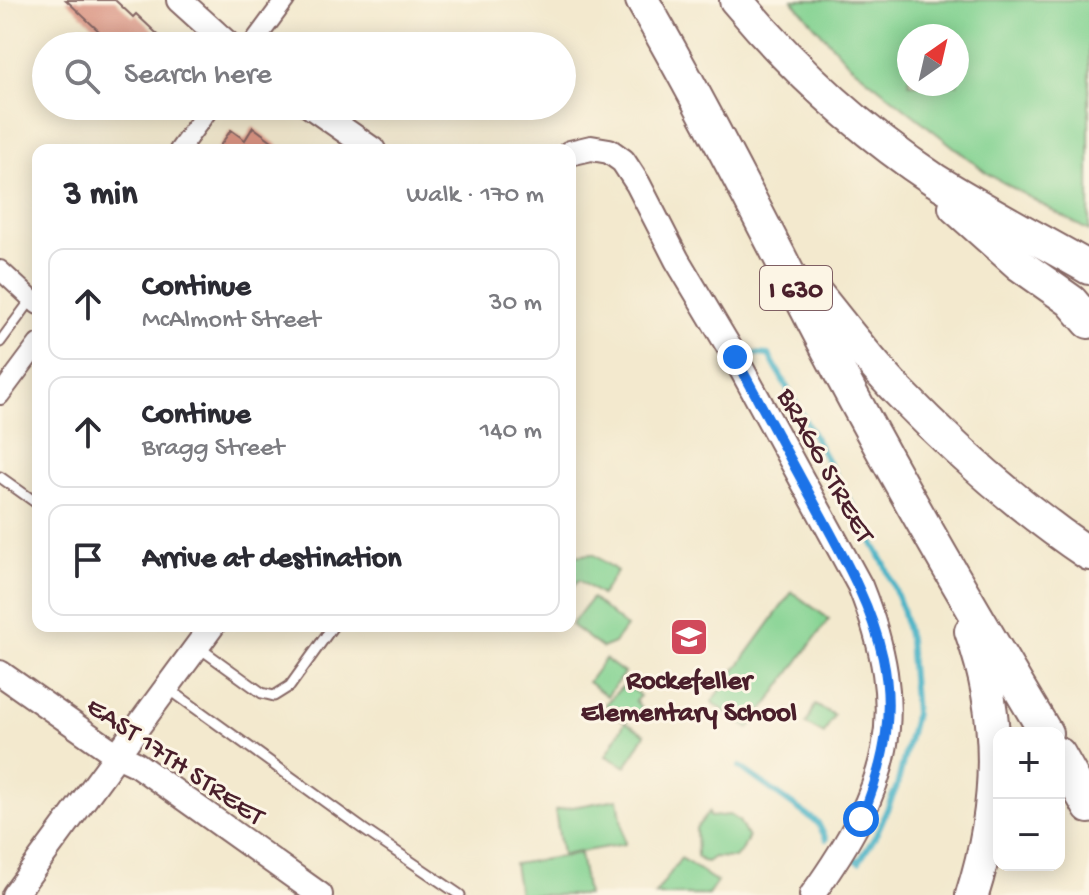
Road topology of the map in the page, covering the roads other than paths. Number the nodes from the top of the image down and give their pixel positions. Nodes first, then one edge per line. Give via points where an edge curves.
1 (179, 0) edge
2 (285, 0) edge
3 (642, 0) edge
4 (736, 0) edge
5 (214, 32) edge
6 (261, 32) edge
7 (201, 120) edge
8 (330, 120) edge
9 (881, 140) junction
10 (183, 144) edge
11 (364, 144) edge
12 (576, 152) edge
13 (775, 244) junction
14 (1089, 268) edge
15 (0, 270) edge
16 (32, 299) edge
17 (32, 305) edge
18 (1089, 322) edge
19 (0, 342) edge
20 (32, 352) edge
21 (0, 395) edge
22 (0, 477) edge
23 (32, 500) edge
24 (1089, 554) edge
25 (952, 575) junction
26 (208, 632) edge
27 (329, 632) edge
28 (197, 646) junction
29 (0, 673) edge
30 (167, 688) junction
31 (1042, 727) edge
32 (117, 755) junction
33 (1065, 765) edge
34 (1089, 807) edge
35 (14, 895) edge
36 (320, 895) edge
37 (460, 895) edge
38 (812, 895) edge
39 (972, 895) edge

1 - 5 street
2 - 6 street
3 - 13 highway, I 630
4 - 9 highway via 808,77
7 - 10 street
8 - 11 street
9 - 14 highway via 935,180
9 - 18 highway
12 - 38 street, BRAGG STREET via 609,151 638,184 860,586 874,621 887,676 887,737 861,819
13 - 24 highway via 895,388 939,432 1000,489
13 - 25 highway, I 630
15 - 16 street
17 - 19 lane
20 - 21 street
22 - 23 lane
25 - 31 highway
25 - 39 highway via 992,706 995,769 985,852
26 - 28 street
27 - 28 lane via 290,686 274,696 262,693
28 - 30 street
29 - 32 street, EAST 17TH STREET
30 - 32 street
30 - 37 lane
32 - 35 street
32 - 36 street, EAST 17TH STREET
33 - 34 highway

